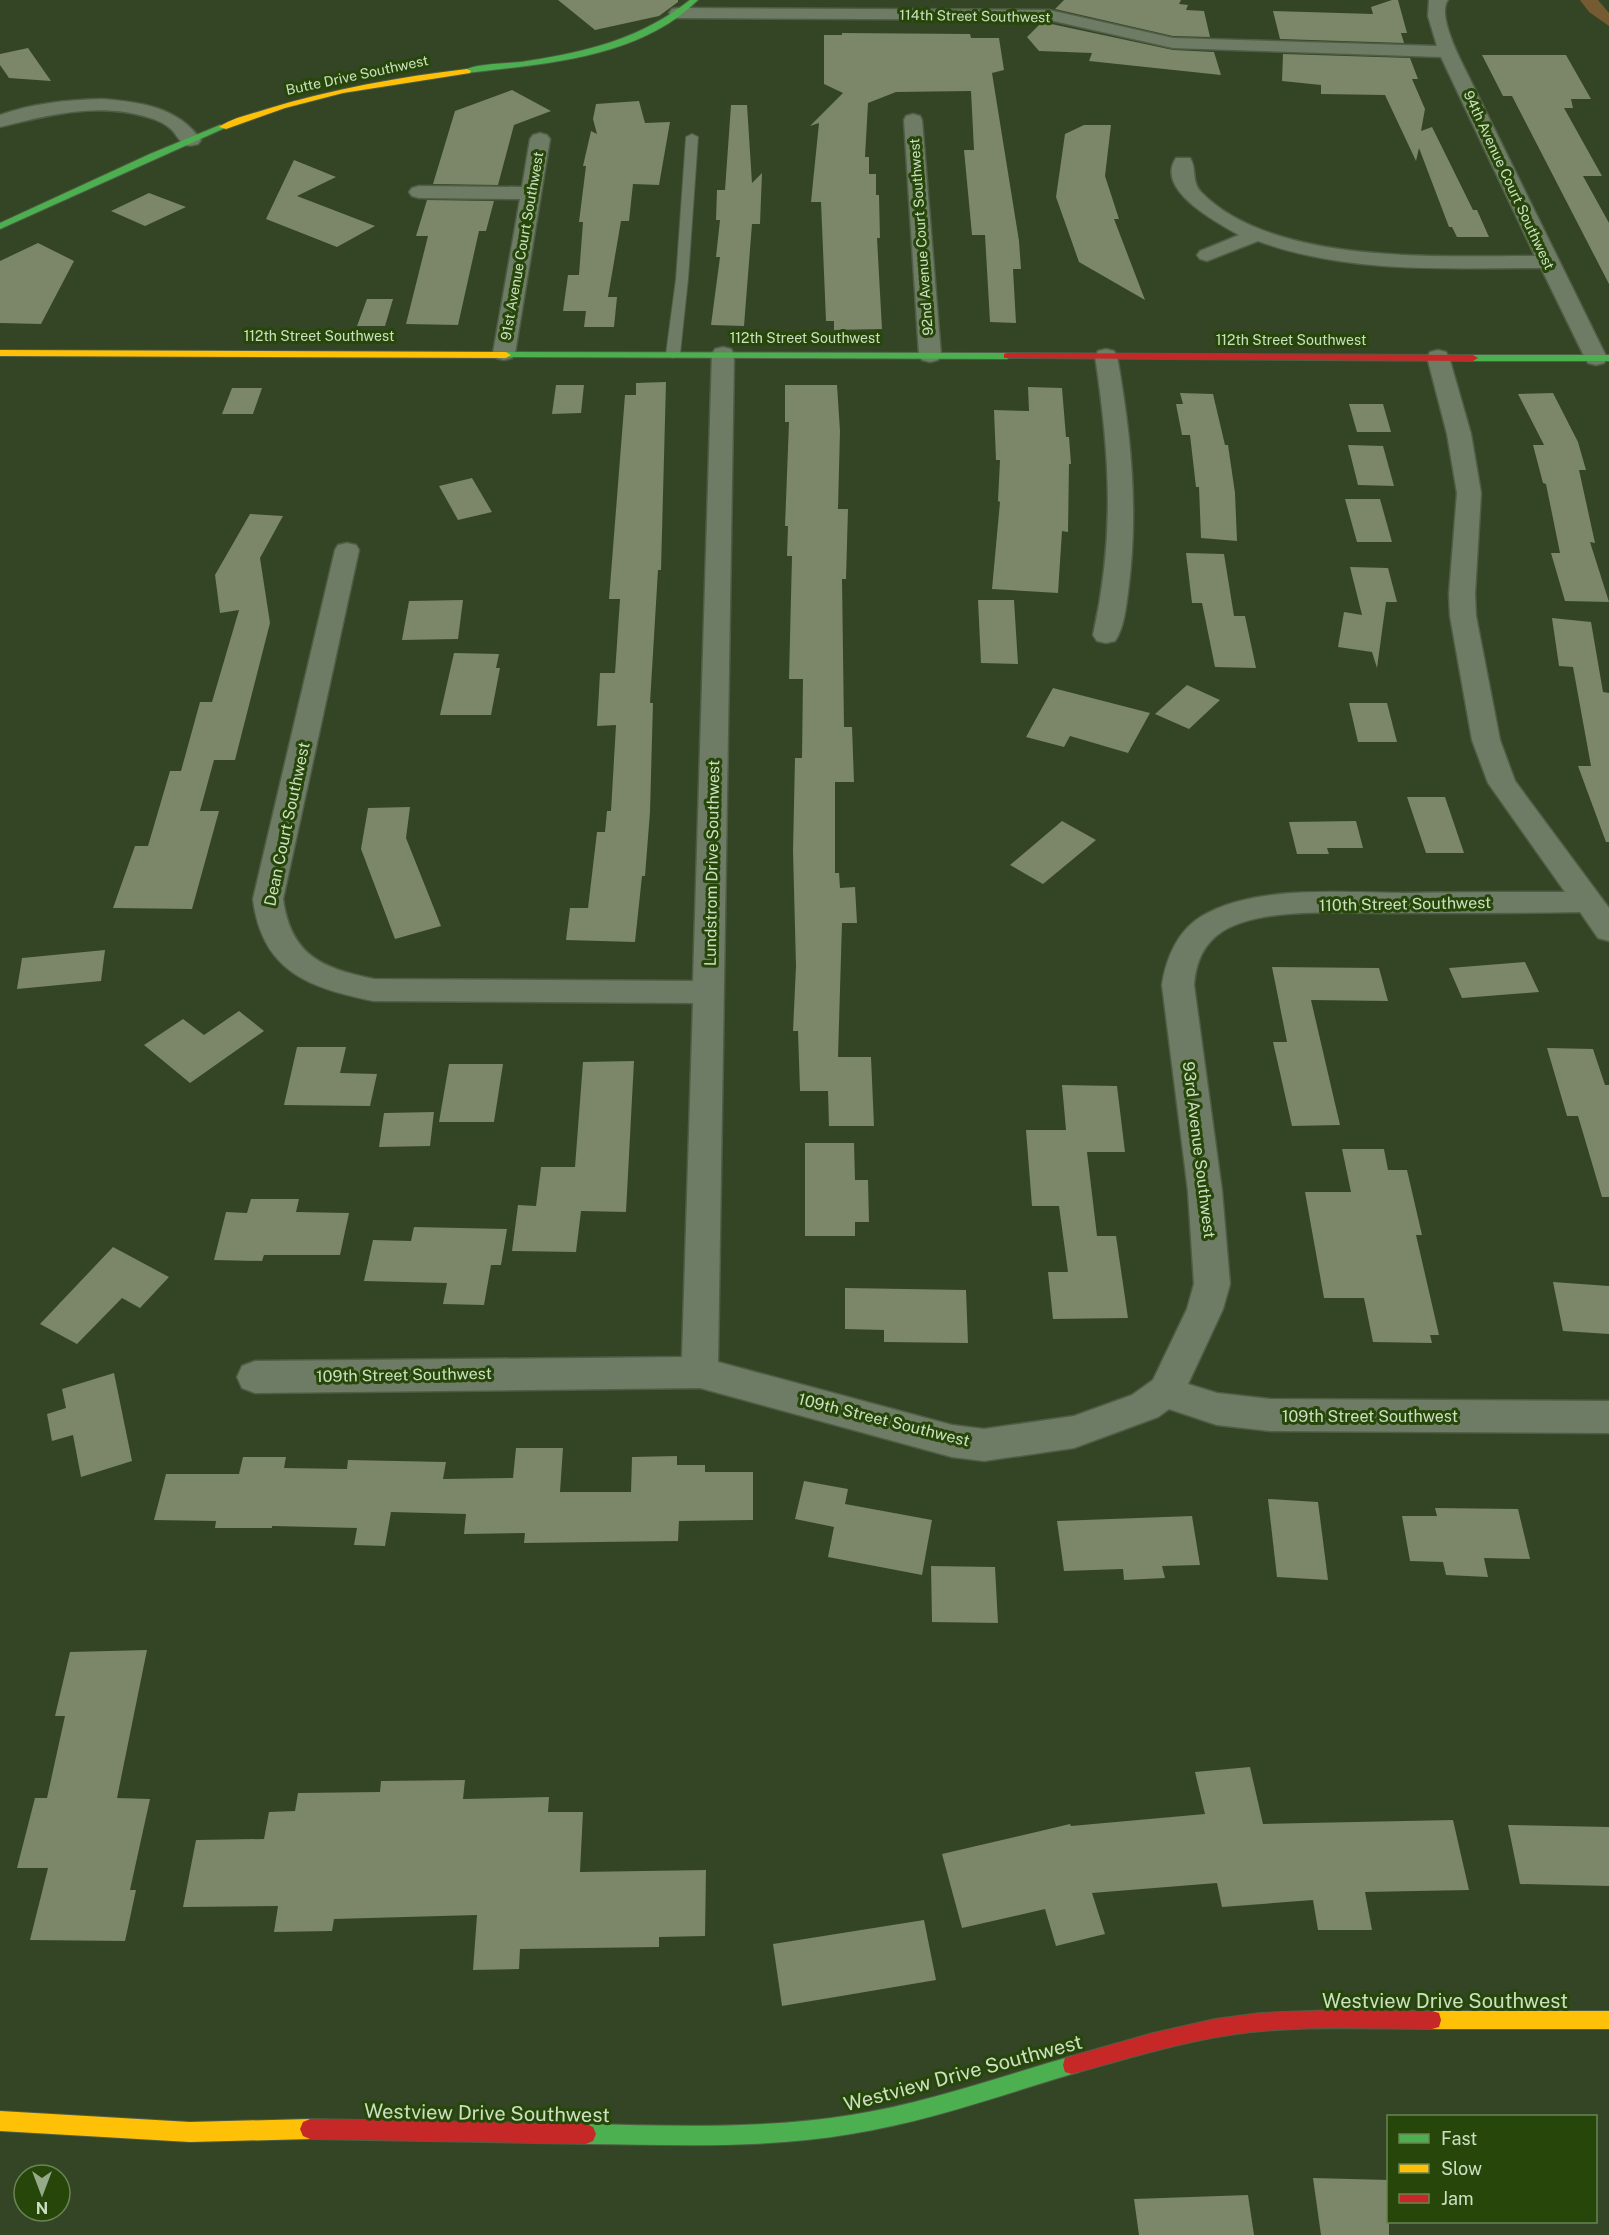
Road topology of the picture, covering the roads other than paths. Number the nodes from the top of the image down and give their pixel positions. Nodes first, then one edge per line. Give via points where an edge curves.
1 (694, 0) edge
2 (1439, 0) edge
3 (678, 13) junction
4 (1449, 52) junction
5 (913, 120) dead end
6 (0, 121) edge
7 (692, 137) dead end
8 (540, 139) dead end
9 (191, 140) junction
10 (1183, 162) dead end
11 (419, 192) dead end
12 (529, 193) junction
13 (0, 226) edge
14 (1258, 234) junction
15 (1207, 255) dead end
16 (1547, 262) junction
17 (0, 352) edge
18 (504, 353) junction
19 (673, 354) junction
20 (723, 354) junction
21 (930, 354) junction
22 (1106, 356) junction
23 (1438, 357) junction
24 (1603, 358) edge
25 (347, 550) dead end
26 (1106, 635) dead end
27 (1589, 902) junction
28 (1223, 918) joint
29 (1609, 930) edge
30 (710, 992) junction
31 (700, 1372) junction
32 (255, 1377) dead end
33 (1166, 1391) junction
34 (1609, 1417) edge
35 (1609, 2020) edge
36 (0, 2121) edge

1 - 3 street, Butte Drive Southwest
2 - 4 street, 94th Avenue Court Southwest via 1435,13
3 - 4 street, 114th Street Southwest via 1049,15 1173,43
3 - 9 street, Butte Drive Southwest via 638,34 594,50 339,92 257,115
4 - 16 street, 94th Avenue Court Southwest
5 - 21 street, 92nd Avenue Court Southwest
6 - 9 street via 45,108 122,107 171,120
7 - 19 lane
8 - 12 street, 91st Avenue Court Southwest
9 - 13 street, Butte Drive Southwest
10 - 14 street via 1186,189 1231,223
11 - 12 street
12 - 18 street, 91st Avenue Court Southwest
14 - 15 street
14 - 16 street via 1307,249 1378,260
16 - 24 street, 94th Avenue Court Southwest
17 - 18 street, 112th Street Southwest
18 - 19 street, 112th Street Southwest
19 - 20 street, 112th Street Southwest
20 - 21 street, 112th Street Southwest
20 - 30 street, Lundstrom Drive Southwest
21 - 22 street, 112th Street Southwest
22 - 23 street, 112th Street Southwest
22 - 26 street via 1123,494 1115,600
23 - 24 street, 112th Street Southwest
23 - 27 street via 1457,423 1469,493 1463,616 1486,740 1502,783
25 - 30 street, Dean Court Southwest via 268,899 268,915 276,939 287,953 309,971 339,984 374,990
27 - 28 street, 110th Street Southwest via 1345,903 1249,910
27 - 29 street
28 - 33 street, 93rd Avenue Southwest via 1204,929 1187,948 1179,965 1178,985 1205,1191 1212,1284 1205,1309
30 - 31 street, Lundstrom Drive Southwest
31 - 32 street, 109th Street Southwest
31 - 33 street, 109th Street Southwest via 952,1441 984,1444 1074,1432 1145,1406
33 - 34 street, 109th Street Southwest via 1222,1412 1270,1415
35 - 36 street, Westview Drive Southwest via 1326,2020 1236,2025 1152,2043 881,2119 820,2129 729,2136 290,2129 190,2132

